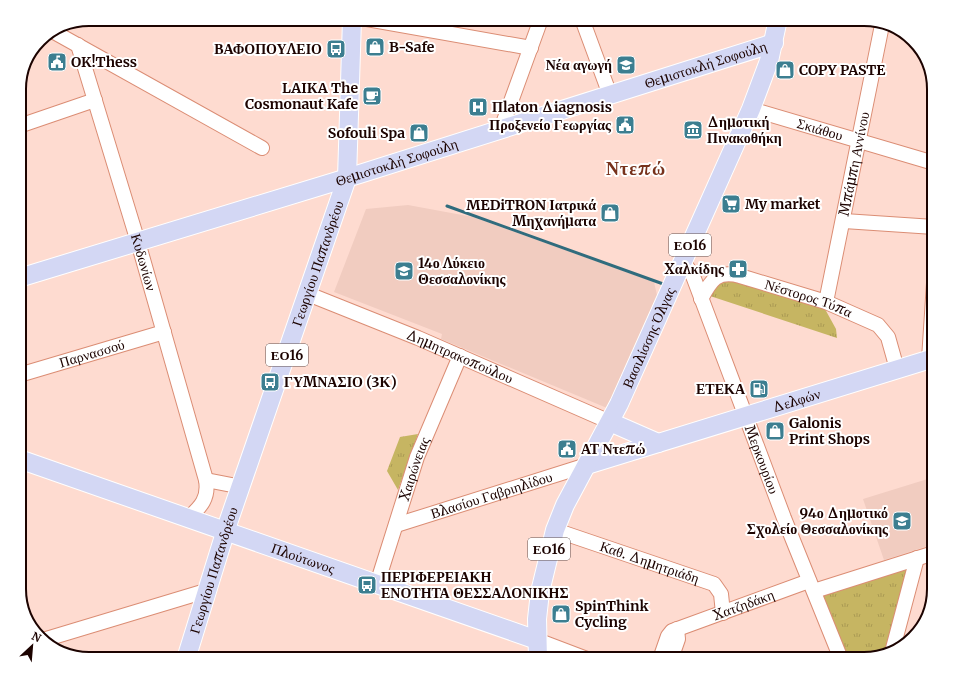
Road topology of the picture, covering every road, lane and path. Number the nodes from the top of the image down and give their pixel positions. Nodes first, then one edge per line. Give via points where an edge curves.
1 (352, 26) edge
2 (407, 26) edge
3 (539, 26) edge
4 (585, 26) edge
5 (777, 26) edge
6 (881, 28) edge
7 (57, 34) edge
8 (774, 43) junction
9 (78, 45) junction
10 (531, 48) junction
11 (610, 95) junction
12 (95, 100) junction
13 (751, 109) junction
14 (26, 124) edge
15 (501, 129) junction
16 (858, 141) junction
17 (262, 148) dead end
18 (927, 161) edge
19 (347, 178) junction
20 (844, 221) junction
21 (927, 227) edge
22 (138, 242) junction
23 (683, 261) junction
24 (26, 276) edge
25 (308, 294) junction
26 (701, 299) junction
27 (826, 302) junction
28 (164, 332) junction
29 (460, 356) junction
30 (927, 360) edge
31 (897, 369) junction
32 (26, 373) edge
33 (746, 416) junction
34 (610, 422) junction
35 (658, 443) junction
36 (26, 461) edge
37 (587, 465) junction
38 (206, 480) junction
39 (242, 487) junction
40 (188, 518) junction
41 (396, 525) junction
42 (555, 530) junction
43 (226, 532) junction
44 (927, 555) edge
45 (918, 558) junction
46 (377, 584) junction
47 (811, 586) junction
48 (208, 590) junction
49 (723, 613) junction
50 (677, 629) junction
51 (52, 637) edge
52 (537, 640) junction
53 (894, 645) edge
54 (188, 652) edge
55 (538, 652) edge
56 (569, 652) edge
57 (663, 652) edge
58 (673, 652) edge
59 (838, 652) edge

1 - 19 main road, Γεωργίου Παπανδρέου / ΕΟ16
2 - 10 street
3 - 10 street
4 - 11 street
5 - 8 main road, Βασιλίσσης Όλγας / ΕΟ16
6 - 16 street, Μπάμπη Αννίνου
7 - 9 street
8 - 11 main road, Θεμιστοκλή Σοφούλη
8 - 13 main road, Βασιλίσσης Όλγας / ΕΟ16
9 - 12 street, Κυδωνίων
9 - 17 street
10 - 15 street
11 - 15 main road, Θεμιστοκλή Σοφούλη
12 - 14 street
12 - 22 street, Κυδωνίων
13 - 16 street, Σκιάθου
13 - 23 main road, Βασιλίσσης Όλγας / ΕΟ16
15 - 19 main road, Θεμιστοκλή Σοφούλη
16 - 18 street, Σκιάθου
16 - 20 street, Μπάμπη Αννίνου
19 - 22 main road, Θεμιστοκλή Σοφούλη
19 - 25 main road, Γεωργίου Παπανδρέου / ΕΟ16
20 - 21 street
20 - 27 street, Μπάμπη Αννίνου
22 - 24 main road, Θεμιστοκλή Σοφούλη
22 - 28 street, Κυδωνίων
23 - 26 street, Μερκουρίου via 694,276
23 - 34 main road, Βασιλίσσης Όλγας / ΕΟ16
25 - 29 street, Δημητρακοπούλου
25 - 39 main road, Γεωργίου Παπανδρέου / ΕΟ16
26 - 27 street, Νέστορος Τύπα via 716,277 727,273
26 - 33 street, Μερκουρίου
27 - 31 street, Νέστορος Τύπα via 878,325 888,337
28 - 32 street, Παρνασσού
28 - 38 street, Κυδωνίων
29 - 34 street, Δημητρακοπούλου
29 - 41 street, Χαιρώνειας via 417,457
30 - 31 main road, Δελφών
31 - 33 main road, Δελφών
33 - 35 main road, Δελφών
33 - 47 street, Μερκουρίου
34 - 35 main road
34 - 37 main road, Βασιλίσσης Όλγας / ΕΟ16
35 - 37 main road, Δελφών
36 - 40 main road, Πλούτωνος
37 - 41 street, Βλασίου Γαβριηλίδου
37 - 42 main road, Βασιλίσσης Όλγας / ΕΟ16 via 565,505
38 - 39 street
38 - 40 street, Κυδωνίων via 206,494 202,505
39 - 43 main road, Γεωργίου Παπανδρέου / ΕΟ16
40 - 43 main road, Πλούτωνος
41 - 46 street, Χαιρώνειας
42 - 49 street, Καθ. Δημητριάδη via 714,584 722,594
42 - 52 main road, Βασιλίσσης Όλγας / ΕΟ16 via 540,592
43 - 46 main road, Πλούτωνος
43 - 48 main road, Γεωργίου Παπανδρέου / ΕΟ16
44 - 45 street, Χατζηδάκη
45 - 47 street, Χατζηδάκη
45 - 53 street
46 - 52 main road, Πλούτωνος
47 - 49 street, Χατζηδάκη
47 - 59 street, Μερκουρίου
48 - 51 street
48 - 54 main road, Γεωργίου Παπανδρέου / ΕΟ16
49 - 50 street, Χατζηδάκη
50 - 57 street via 669,634
50 - 58 street via 678,639
52 - 55 main road, Βασιλίσσης Όλγας / ΕΟ16
52 - 56 street, Πλούτωνος

